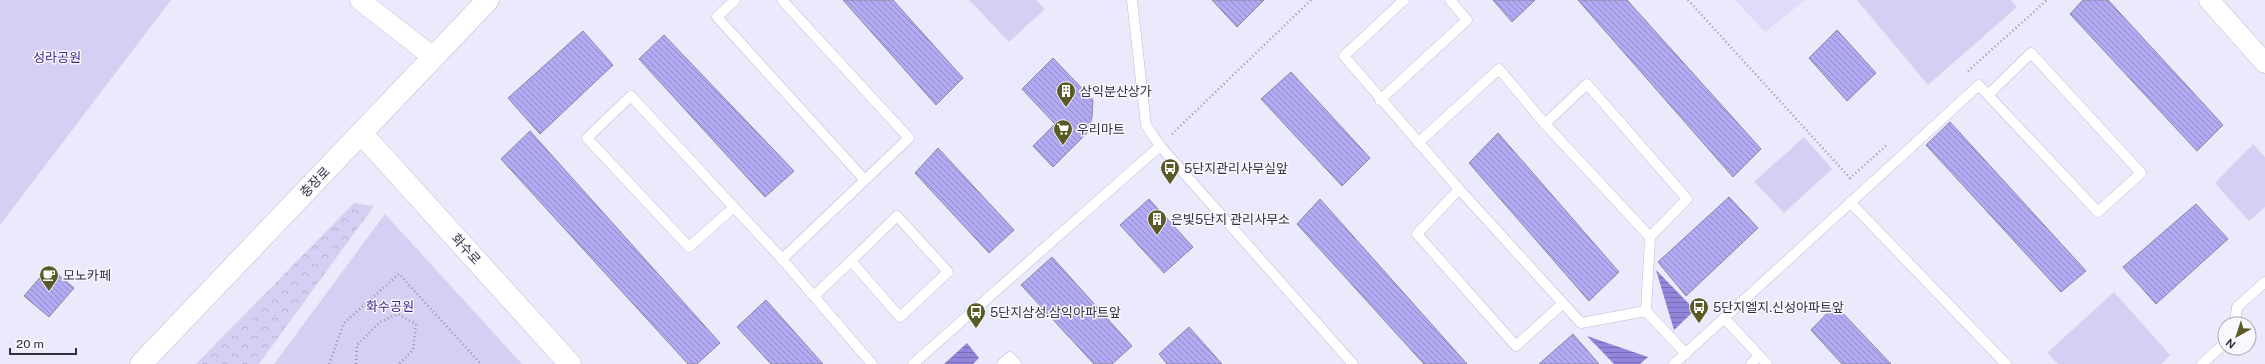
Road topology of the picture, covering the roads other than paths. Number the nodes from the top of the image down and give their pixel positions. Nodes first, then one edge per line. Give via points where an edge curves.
1 (360, 0) edge
2 (488, 0) edge
3 (735, 0) edge
4 (782, 0) edge
5 (1132, 0) edge
6 (1404, 0) edge
7 (1450, 0) edge
8 (2209, 0) edge
9 (434, 57) junction
10 (2265, 63) edge
11 (1988, 95) junction
12 (1380, 100) junction
13 (1545, 124) junction
14 (362, 134) junction
15 (1418, 143) junction
16 (1160, 146) junction
17 (864, 179) junction
18 (1459, 189) junction
19 (1850, 202) junction
20 (733, 208) junction
21 (1650, 237) junction
22 (782, 259) junction
23 (851, 262) junction
24 (2265, 282) edge
25 (814, 296) junction
26 (1562, 304) junction
27 (1646, 311) junction
28 (2236, 316) edge
29 (1724, 318) junction
30 (2217, 350) edge
31 (1686, 354) junction
32 (1759, 356) junction
33 (141, 364) edge
34 (570, 364) edge
35 (872, 364) edge
36 (913, 364) edge
37 (1002, 364) edge
38 (1016, 364) edge
39 (1353, 364) edge
40 (1674, 364) edge
41 (1751, 364) edge
42 (1767, 364) edge
43 (2006, 364) edge
44 (2202, 364) edge

1 - 9 street
2 - 9 main road, 충장로
3 - 17 lane via 717,17
4 - 17 lane via 909,138
5 - 16 lane via 1146,125
6 - 12 lane via 1344,56
7 - 12 lane via 1467,20
8 - 10 street
9 - 14 main road, 충장로
11 - 11 lane via 2098,212 2141,173 2031,53
11 - 19 lane via 1979,85
12 - 15 lane
13 - 15 lane via 1499,69
13 - 21 lane
13 - 21 lane via 1587,84 1687,199
14 - 33 main road, 충장로
14 - 34 main road, 화수로
15 - 18 lane
16 - 36 lane
16 - 39 lane
17 - 22 lane
18 - 26 lane
18 - 26 lane via 1417,234 1516,346
19 - 29 lane
19 - 43 lane
20 - 20 lane via 631,96 587,138 688,247
20 - 22 lane
21 - 27 lane
22 - 25 lane
23 - 23 lane via 900,317 948,272 897,216
23 - 25 lane
24 - 28 lane via 2237,307
25 - 35 lane
26 - 27 lane via 1581,324
27 - 31 lane
29 - 31 lane
29 - 32 lane
30 - 44 lane
31 - 40 lane
32 - 41 lane
32 - 42 lane
37 - 38 lane via 1010,357

